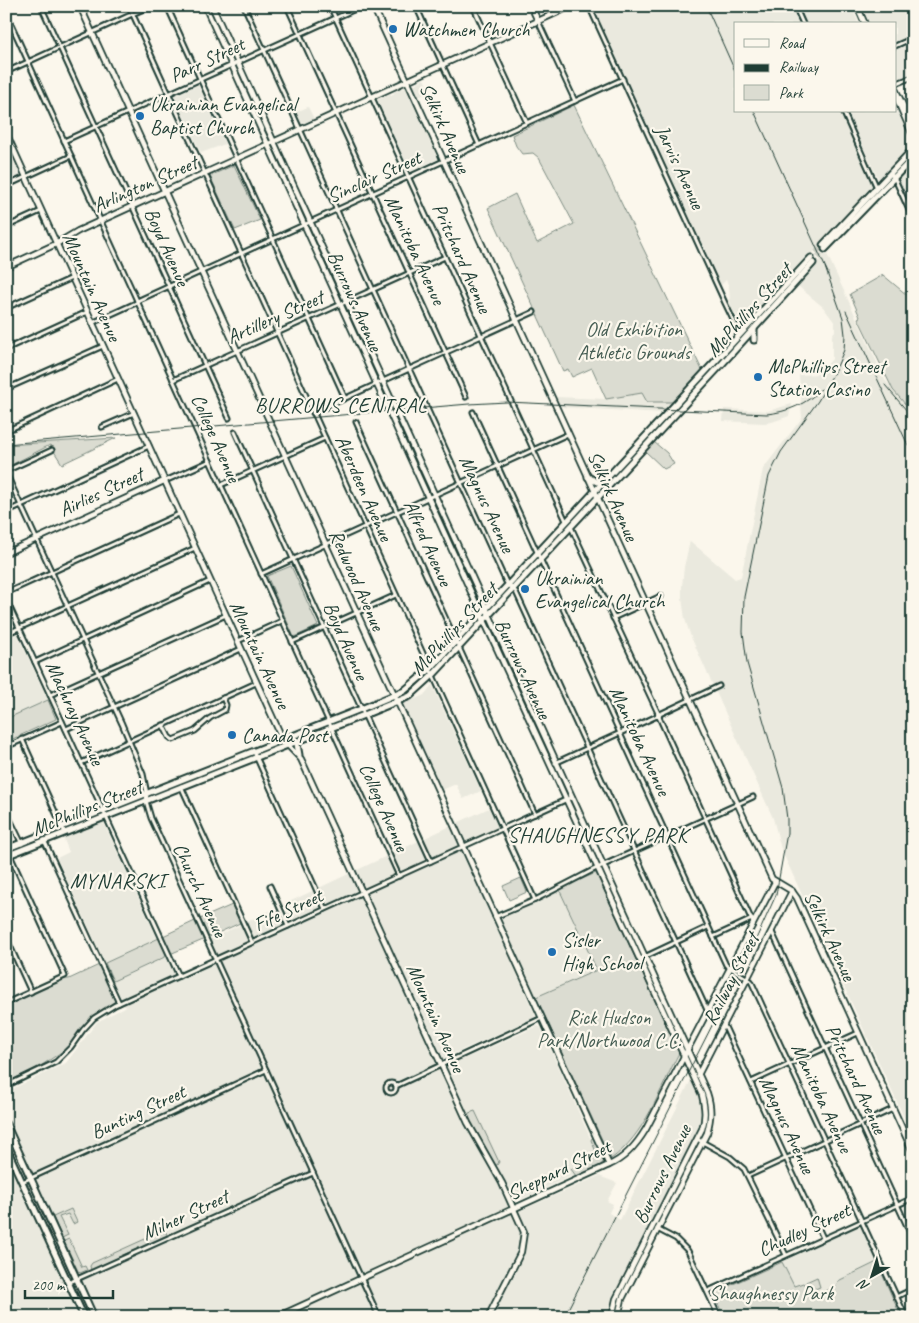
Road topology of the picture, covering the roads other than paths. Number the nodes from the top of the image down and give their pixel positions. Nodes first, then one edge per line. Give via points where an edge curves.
1 (41, 6) edge
2 (80, 6) edge
3 (129, 6) edge
4 (150, 6) edge
5 (168, 6) edge
6 (204, 6) edge
7 (212, 6) edge
8 (244, 6) edge
9 (287, 6) edge
10 (330, 6) edge
11 (362, 6) edge
12 (373, 6) edge
13 (416, 6) edge
14 (473, 6) edge
15 (531, 6) edge
16 (571, 6) edge
17 (589, 6) edge
18 (795, 6) edge
19 (857, 6) edge
20 (6, 13) edge
21 (132, 14) junction
22 (335, 19) junction
23 (538, 21) junction
24 (802, 22) edge
25 (864, 22) edge
26 (92, 32) junction
27 (299, 34) junction
28 (913, 38) edge
29 (490, 43) junction
30 (896, 46) edge
31 (60, 47) junction
32 (264, 50) junction
33 (28, 62) junction
34 (237, 62) junction
35 (231, 65) junction
36 (443, 65) junction
37 (6, 72) edge
38 (910, 78) dead end
39 (201, 79) junction
40 (623, 79) junction
41 (408, 81) junction
42 (896, 84) edge
43 (896, 91) edge
44 (168, 94) junction
45 (896, 97) edge
46 (372, 98) junction
47 (575, 101) junction
48 (128, 112) junction
49 (843, 112) edge
50 (336, 114) junction
51 (527, 123) junction
52 (913, 125) edge
53 (96, 127) junction
54 (300, 130) junction
55 (6, 133) edge
56 (913, 136) edge
57 (64, 141) junction
58 (273, 142) junction
59 (268, 145) junction
60 (479, 145) junction
61 (913, 150) edge
62 (71, 156) junction
63 (913, 158) edge
64 (237, 159) junction
65 (444, 161) junction
66 (913, 164) edge
67 (903, 167) junction
68 (204, 174) junction
69 (892, 176) junction
70 (26, 177) junction
71 (408, 177) junction
72 (6, 186) edge
73 (877, 188) junction
74 (164, 192) junction
75 (372, 194) junction
76 (132, 206) junction
77 (337, 210) junction
78 (41, 211) junction
79 (913, 218) edge
80 (100, 221) junction
81 (310, 222) junction
82 (304, 225) junction
83 (6, 227) edge
84 (273, 239) junction
85 (56, 244) junction
86 (241, 253) junction
87 (445, 257) junction
88 (6, 267) edge
89 (200, 272) junction
90 (409, 273) junction
91 (72, 278) junction
92 (169, 286) junction
93 (373, 290) junction
94 (137, 301) junction
95 (346, 302) junction
96 (340, 304) junction
97 (6, 308) edge
98 (87, 312) junction
99 (534, 312) dead end
100 (309, 318) junction
101 (516, 320) junction
102 (92, 322) junction
103 (754, 328) junction
104 (277, 333) junction
105 (744, 335) junction
106 (481, 337) junction
107 (754, 340) dead end
108 (103, 346) junction
109 (6, 349) edge
110 (237, 351) junction
111 (445, 353) junction
112 (716, 360) junction
113 (721, 365) junction
114 (205, 366) junction
115 (409, 369) junction
116 (118, 380) junction
117 (173, 380) junction
118 (382, 381) junction
119 (376, 384) junction
120 (6, 389) edge
121 (690, 393) junction
122 (466, 397) dead end
123 (345, 398) junction
124 (472, 412) dead end
125 (134, 413) junction
126 (313, 413) junction
127 (229, 418) dead end
128 (356, 422) dead end
129 (102, 427) dead end
130 (6, 430) edge
131 (235, 432) dead end
132 (568, 434) junction
133 (325, 438) junction
134 (149, 446) junction
135 (52, 450) dead end
136 (533, 450) junction
137 (285, 456) junction
138 (210, 461) junction
139 (622, 462) junction
140 (627, 466) junction
141 (497, 467) junction
142 (253, 471) junction
143 (6, 472) edge
144 (588, 477) junction
145 (606, 479) junction
146 (164, 481) junction
147 (461, 483) junction
148 (221, 486) junction
149 (595, 491) junction
150 (434, 496) junction
151 (428, 498) junction
152 (597, 498) junction
153 (21, 505) junction
154 (6, 512) edge
155 (397, 512) junction
156 (179, 514) junction
157 (569, 524) junction
158 (365, 527) junction
159 (37, 538) junction
160 (325, 545) junction
161 (195, 548) junction
162 (6, 553) edge
163 (537, 554) junction
164 (293, 560) junction
165 (540, 560) junction
166 (52, 572) junction
167 (261, 574) junction
168 (210, 582) junction
169 (511, 587) junction
170 (6, 593) edge
171 (396, 595) junction
172 (662, 596) dead end
173 (6, 599) edge
174 (646, 603) junction
175 (67, 606) junction
176 (486, 608) junction
177 (356, 614) junction
178 (481, 614) junction
179 (226, 615) junction
180 (488, 615) junction
181 (613, 618) junction
182 (484, 620) junction
183 (282, 621) junction
184 (19, 628) junction
185 (324, 628) junction
186 (6, 634) edge
187 (83, 640) junction
188 (237, 641) junction
189 (456, 641) junction
190 (292, 642) junction
191 (459, 647) junction
192 (241, 649) junction
193 (35, 662) junction
194 (430, 669) junction
195 (98, 673) junction
196 (432, 675) junction
197 (256, 683) junction
198 (719, 686) dead end
199 (50, 695) junction
200 (394, 696) junction
201 (223, 698) junction
202 (690, 699) junction
203 (397, 701) junction
204 (114, 707) junction
205 (362, 712) junction
206 (658, 715) junction
207 (62, 722) junction
208 (163, 725) junction
209 (330, 725) junction
210 (66, 729) junction
211 (619, 733) junction
212 (302, 739) junction
213 (22, 740) junction
214 (283, 740) junction
215 (129, 741) junction
216 (288, 744) junction
217 (6, 747) edge
218 (587, 748) junction
219 (255, 754) junction
220 (299, 755) junction
221 (556, 762) junction
222 (81, 763) junction
223 (550, 765) junction
224 (180, 784) junction
225 (147, 794) junction
226 (572, 797) junction
227 (753, 797) dead end
228 (566, 799) junction
229 (146, 801) junction
230 (737, 804) junction
231 (6, 811) edge
232 (105, 814) junction
233 (535, 814) junction
234 (705, 818) junction
235 (62, 827) junction
236 (503, 828) junction
237 (65, 833) junction
238 (41, 835) junction
239 (666, 836) junction
240 (45, 841) junction
241 (21, 843) junction
242 (463, 847) junction
243 (6, 849) edge
244 (24, 849) junction
245 (634, 851) junction
246 (8, 855) edge
247 (431, 861) junction
248 (603, 865) junction
249 (598, 868) junction
250 (399, 876) junction
251 (774, 882) junction
252 (270, 886) dead end
253 (363, 892) junction
254 (792, 892) junction
255 (535, 900) junction
256 (325, 909) junction
257 (495, 918) junction
258 (753, 921) junction
259 (288, 926) junction
260 (708, 927) junction
261 (772, 932) junction
262 (6, 936) edge
263 (713, 938) junction
264 (252, 942) junction
265 (676, 942) junction
266 (642, 957) junction
267 (215, 959) junction
268 (729, 967) junction
269 (179, 976) junction
270 (748, 979) junction
271 (31, 992) junction
272 (6, 1003) edge
273 (118, 1003) junction
274 (708, 1010) junction
275 (542, 1018) junction
276 (724, 1025) junction
277 (858, 1033) junction
278 (826, 1048) junction
279 (687, 1049) junction
280 (684, 1055) junction
281 (441, 1064) junction
282 (790, 1064) junction
283 (266, 1070) junction
284 (696, 1076) junction
285 (751, 1082) junction
286 (6, 1086) edge
287 (396, 1086) dead end
288 (893, 1109) junction
289 (6, 1124) edge
290 (860, 1124) junction
291 (697, 1139) junction
292 (825, 1140) junction
293 (702, 1142) junction
294 (6, 1147) edge
295 (913, 1152) edge
296 (786, 1158) junction
297 (609, 1165) junction
298 (313, 1173) junction
299 (748, 1176) junction
300 (30, 1178) junction
301 (22, 1182) junction
302 (913, 1198) edge
303 (897, 1205) junction
304 (514, 1208) junction
305 (861, 1220) junction
306 (655, 1228) junction
307 (823, 1238) junction
308 (913, 1239) edge
309 (786, 1255) junction
310 (77, 1279) junction
311 (362, 1279) junction
312 (68, 1283) junction
313 (913, 1289) edge
314 (708, 1291) junction
315 (896, 1297) junction
316 (84, 1317) edge
317 (94, 1317) edge
318 (278, 1317) edge
319 (379, 1317) edge
320 (488, 1317) edge
321 (612, 1317) edge
322 (618, 1317) edge
323 (719, 1317) edge
324 (906, 1317) edge

1 - 31 street, Boyd Avenue
2 - 26 street, Redwood Avenue
3 - 21 street, Aberdeen Avenue
4 - 21 street
5 - 39 street
6 - 35 street, Burrows Avenue
7 - 34 street, Burrows Avenue
8 - 32 street, Magnus Avenue
9 - 27 street, Manitoba Avenue
10 - 22 street, Pritchard Avenue
11 - 22 street, Parr Street
12 - 41 street, Selkirk Avenue
13 - 36 street
14 - 29 street
15 - 23 street
16 - 23 street, Arlington Street
17 - 40 street, Jarvis Avenue
18 - 24 street
19 - 25 street
20 - 33 street, College Avenue
21 - 26 street
21 - 44 street, Aberdeen Avenue
22 - 27 street, Parr Street
22 - 46 street, Pritchard Avenue
23 - 29 street, Arlington Street
23 - 47 street
26 - 31 street
26 - 48 street, Redwood Avenue
27 - 32 street, Parr Street
27 - 50 street, Manitoba Avenue
28 - 30 street
29 - 36 street, Arlington Street
29 - 51 street
31 - 33 street
31 - 53 street, Boyd Avenue
32 - 34 street, Parr Street
32 - 54 street, Magnus Avenue
33 - 37 street
33 - 57 street, College Avenue
34 - 35 street, Parr Street
34 - 58 street, Burrows Avenue
35 - 39 street, Parr Street
35 - 59 street, Burrows Avenue
36 - 41 street, Arlington Street
36 - 60 street
38 - 42 street
39 - 44 street, Parr Street
39 - 64 street
40 - 47 street, Sinclair Street
40 - 105 street, Jarvis Avenue via 725,303
41 - 46 street, Arlington Street
41 - 65 street, Selkirk Avenue
43 - 52 street
44 - 48 street, Parr Street
44 - 68 street, Aberdeen Avenue
45 - 56 street
46 - 50 street, Arlington Street
46 - 71 street, Pritchard Avenue
47 - 51 street, Sinclair Street
48 - 53 street, Parr Street
48 - 74 street, Redwood Avenue
49 - 73 street
50 - 54 street, Arlington Street
50 - 75 street, Manitoba Avenue
51 - 60 street, Sinclair Street
53 - 57 street, Parr Street
53 - 76 street, Boyd Avenue
54 - 58 street, Arlington Street
54 - 77 street, Magnus Avenue
55 - 70 street, Mountain Avenue
57 - 62 street, College Avenue
58 - 59 street, Arlington Street
58 - 81 street, Burrows Avenue
59 - 64 street, Arlington Street
59 - 82 street, Burrows Avenue
60 - 65 street, Sinclair Street
61 - 69 main road
62 - 70 street
62 - 80 street, College Avenue
63 - 67 main road
64 - 68 street, Arlington Street
64 - 84 street
65 - 71 street, Sinclair Street
65 - 101 street, Selkirk Avenue
66 - 67 main road
67 - 69 main road
68 - 74 street, Arlington Street
68 - 86 street, Aberdeen Avenue
69 - 73 main road
69 - 73 main road via 824,247
69 - 79 street
70 - 72 street
70 - 78 street, Mountain Avenue
71 - 75 street, Sinclair Street
71 - 87 street, Pritchard Avenue
74 - 76 street, Arlington Street
74 - 89 street, Redwood Avenue
75 - 77 street, Sinclair Street
75 - 90 street, Manitoba Avenue
76 - 80 street, Arlington Street
76 - 92 street, Boyd Avenue
77 - 81 street, Sinclair Street
77 - 93 street, Magnus Avenue
78 - 83 street
78 - 85 street, Mountain Avenue
80 - 85 street, Arlington Street
80 - 94 street, College Avenue
81 - 82 street, Sinclair Street
81 - 95 street, Burrows Avenue
82 - 84 street, Sinclair Street
82 - 96 street, Burrows Avenue
84 - 86 street, Sinclair Street
84 - 100 street
85 - 88 street, Arlington Street
85 - 91 street, Mountain Avenue
86 - 89 street, Sinclair Street
86 - 104 street, Aberdeen Avenue
87 - 90 street, Artillery Street
87 - 106 street, Pritchard Avenue
89 - 92 street, Sinclair Street
89 - 110 street, Redwood Avenue
90 - 93 street, Artillery Street
90 - 111 street, Manitoba Avenue
91 - 97 street
91 - 98 street, Mountain Avenue
92 - 94 street, Sinclair Street
92 - 114 street, Boyd Avenue
93 - 95 street, Artillery Street
93 - 115 street, Magnus Avenue
94 - 102 street, Sinclair Street
94 - 117 street, College Avenue
95 - 96 street, Artillery Street
95 - 118 street, Burrows Avenue
96 - 100 street, Artillery Street
96 - 119 street, Burrows Avenue
98 - 102 street, Mountain Avenue
98 - 109 street
99 - 101 street
100 - 104 street, Artillery Street
100 - 123 street
101 - 106 street
101 - 132 street, Selkirk Avenue
102 - 108 street, Mountain Avenue
103 - 105 main road, McPhillips Street
103 - 105 main road, McPhillips Street via 812,260
103 - 107 main road
104 - 110 street, Artillery Street
104 - 126 street, Aberdeen Avenue
105 - 112 main road, McPhillips Street
105 - 113 main road, McPhillips Street
106 - 111 street
106 - 136 street, Pritchard Avenue
108 - 116 street, Mountain Avenue
108 - 120 street
110 - 114 street, Artillery Street
110 - 137 street, Redwood Avenue
111 - 115 street
111 - 122 street, Manitoba Avenue
112 - 113 main road
112 - 121 main road, McPhillips Street
113 - 121 main road, McPhillips Street
114 - 117 street, Artillery Street
114 - 127 street, Boyd Avenue
115 - 118 street
115 - 147 street, Magnus Avenue
116 - 125 street, Mountain Avenue
116 - 130 street
117 - 138 street, College Avenue
118 - 119 street
118 - 150 street, Burrows Avenue
119 - 123 street
119 - 151 street, Burrows Avenue
121 - 139 main road, McPhillips Street
121 - 140 main road, McPhillips Street
123 - 126 street
124 - 141 street, Manitoba Avenue
125 - 129 street
125 - 134 street, Mountain Avenue
126 - 133 street, Aberdeen Avenue
128 - 155 street, Alfred Avenue
131 - 142 street, Boyd Avenue
132 - 136 street
132 - 144 street, Selkirk Avenue
133 - 137 street
133 - 158 street, Aberdeen Avenue
134 - 146 street, Mountain Avenue
134 - 153 street
135 - 143 street
136 - 141 street
136 - 157 street, Pritchard Avenue
137 - 142 street
137 - 160 street, Redwood Avenue
138 - 146 street, Airlies Street
138 - 148 street, College Avenue
139 - 140 main road
139 - 145 main road, McPhillips Street
140 - 152 main road, McPhillips Street
141 - 147 street
141 - 163 street, Manitoba Avenue
142 - 148 street
142 - 164 street, Boyd Avenue
143 - 153 street, Church Avenue
144 - 145 main road via 596,482
144 - 149 street, Selkirk Avenue
145 - 149 main road, McPhillips Street
146 - 156 street, Mountain Avenue
146 - 159 street, Airlies Street
147 - 150 street
147 - 169 street, Magnus Avenue
148 - 167 street, College Avenue
149 - 152 street, Selkirk Avenue
149 - 157 main road, McPhillips Street
150 - 151 street
150 - 176 street, Burrows Avenue
151 - 155 street
151 - 178 street, Burrows Avenue
152 - 157 main road, McPhillips Street
152 - 174 street, Selkirk Avenue
153 - 154 street
153 - 159 street, Church Avenue
155 - 158 street
155 - 189 street, Alfred Avenue
156 - 161 street, Mountain Avenue
156 - 166 street
157 - 163 main road, McPhillips Street
157 - 165 main road, McPhillips Street
157 - 181 street, Pritchard Avenue
158 - 160 street
158 - 171 street, Aberdeen Avenue
159 - 162 street, Airlies Street
159 - 166 street, Church Avenue
160 - 164 street
160 - 177 street, Redwood Avenue
161 - 168 street, Mountain Avenue
161 - 175 street
163 - 165 street, Manitoba Avenue
163 - 169 main road, McPhillips Street
164 - 167 street
164 - 185 street, Boyd Avenue
165 - 169 main road, McPhillips Street
165 - 211 street, Manitoba Avenue
166 - 170 street
166 - 175 street, Church Avenue
167 - 183 street, College Avenue
168 - 179 street, Mountain Avenue
168 - 187 street
169 - 176 main road, McPhillips Street
169 - 180 main road, McPhillips Street
169 - 218 street, Magnus Avenue via 519,598
171 - 177 street
171 - 194 street, Aberdeen Avenue
172 - 174 street
173 - 184 street, Machray Avenue
174 - 181 street
174 - 202 street, Selkirk Avenue
175 - 184 street
175 - 187 street, Church Avenue
176 - 178 main road, McPhillips Street
176 - 180 street, Burrows Avenue
177 - 185 street
177 - 200 street, Redwood Avenue
178 - 182 street, Burrows Avenue
178 - 189 main road, McPhillips Street
179 - 188 street, Mountain Avenue
179 - 195 street
180 - 182 main road, McPhillips Street
180 - 221 street, Burrows Avenue
181 - 206 street, Pritchard Avenue
182 - 191 main road, McPhillips Street
182 - 223 street, Burrows Avenue
183 - 188 street
183 - 190 street, College Avenue
184 - 186 street
184 - 193 street, Machray Avenue
185 - 190 street
185 - 205 street, Boyd Avenue
187 - 193 street
187 - 195 street, Church Avenue
188 - 192 street, Mountain Avenue
189 - 191 street, Alfred Avenue
189 - 194 main road, McPhillips Street
190 - 209 street, College Avenue
191 - 196 main road, McPhillips Street
191 - 233 street, Alfred Avenue
192 - 197 street, Mountain Avenue
192 - 204 street
193 - 199 street, Machray Avenue
194 - 196 street, Aberdeen Avenue
194 - 200 main road, McPhillips Street via 409,688
195 - 199 street
195 - 204 street, Church Avenue
196 - 203 main road, McPhillips Street via 414,693
196 - 236 street, Aberdeen Avenue
197 - 201 street
197 - 214 street, Mountain Avenue
198 - 202 street
199 - 207 street, Machray Avenue
200 - 203 street, Redwood Avenue
200 - 205 main road, McPhillips Street
201 - 208 street
201 - 208 street via 225,710 195,731 173,740
202 - 206 street
202 - 230 street, Selkirk Avenue
203 - 205 main road, McPhillips Street
203 - 242 street, Redwood Avenue
204 - 210 street
204 - 215 street, Church Avenue
205 - 209 main road, McPhillips Street
205 - 247 street, Boyd Avenue
206 - 211 street
206 - 234 street, Pritchard Avenue
207 - 210 street, Machray Avenue
207 - 213 street
208 - 215 street
209 - 212 main road, McPhillips Street
209 - 214 main road, McPhillips Street
209 - 250 street, College Avenue
210 - 222 street, Machray Avenue
211 - 218 street
211 - 239 street, Manitoba Avenue
212 - 216 main road, McPhillips Street
212 - 220 main road via 297,744
213 - 217 street
213 - 235 street
214 - 216 street, Mountain Avenue
214 - 219 main road, McPhillips Street
215 - 222 street
215 - 225 street, Church Avenue
216 - 219 main road, McPhillips Street
216 - 220 street, Mountain Avenue
218 - 221 street
218 - 245 street, Magnus Avenue
219 - 224 main road, McPhillips Street
219 - 256 street
220 - 253 street, Mountain Avenue
221 - 223 street
221 - 226 street, Burrows Avenue
222 - 232 street, Machray Avenue
223 - 228 street, Burrows Avenue
224 - 225 main road, McPhillips Street
224 - 229 main road, McPhillips Street
224 - 264 street
225 - 229 street, Church Avenue
225 - 232 main road, McPhillips Street
226 - 228 street, Fife Street
226 - 248 street, Burrows Avenue
227 - 230 street
228 - 233 street, Fife Street
228 - 249 street, Burrows Avenue
229 - 232 main road, McPhillips Street
229 - 267 street, Church Avenue
230 - 234 street
230 - 251 street, Selkirk Avenue
231 - 241 street
232 - 235 main road, McPhillips Street
232 - 237 main road, McPhillips Street
232 - 269 street, Machray Avenue
233 - 236 street, Fife Street
234 - 239 street
234 - 258 street, Pritchard Avenue
235 - 237 street
235 - 238 main road, McPhillips Street
236 - 242 street, Fife Street
236 - 255 street, Aberdeen Avenue
237 - 240 main road, McPhillips Street
238 - 240 street
238 - 241 main road, McPhillips Street
239 - 245 street
239 - 260 street, Manitoba Avenue
240 - 244 main road, McPhillips Street
240 - 273 street
241 - 243 main road, McPhillips Street
241 - 244 street
242 - 247 street, Fife Street
242 - 257 street, Redwood Avenue
244 - 246 main road, McPhillips Street
245 - 248 street
245 - 265 street, Magnus Avenue
246 - 271 street via 65,976
247 - 250 street, Fife Street
248 - 249 street
248 - 266 street, Burrows Avenue
249 - 255 street
249 - 266 street, Burrows Avenue
250 - 253 street, Fife Street
251 - 254 street, Selkirk Avenue
251 - 258 street, Sheppard Street
252 - 259 street
253 - 256 street, Fife Street
253 - 281 street, Mountain Avenue
254 - 261 street, Railway Street
254 - 277 street, Selkirk Avenue
255 - 257 street
256 - 259 street, Fife Street
257 - 275 street, Redwood Avenue
258 - 263 street
258 - 268 street, Sheppard Street
259 - 264 street, Fife Street
260 - 263 street, Manitoba Avenue
260 - 265 street
261 - 270 street, Railway Street
261 - 278 street, Pritchard Avenue
262 - 271 street
263 - 268 street, Manitoba Avenue
264 - 267 street, Fife Street
265 - 266 street
265 - 274 street, Magnus Avenue
266 - 279 street, Burrows Avenue
266 - 280 street, Burrows Avenue
267 - 269 street, Fife Street
267 - 283 street, Church Avenue
268 - 270 street, Manitoba Avenue
268 - 274 street, Sheppard Street
269 - 273 street, Fife Street
270 - 276 street, Railway Street
270 - 282 street, Manitoba Avenue via 752,981
271 - 272 street
273 - 286 street, Fife Street via 94,1018 56,1062
274 - 279 street, Sheppard Street
275 - 281 street
275 - 297 street, Redwood Avenue
276 - 284 street, Railway Street
276 - 285 street, Magnus Avenue
277 - 278 street
277 - 288 street, Selkirk Avenue
278 - 282 street
278 - 290 street, Pritchard Avenue
279 - 280 street, Sheppard Street
279 - 284 street, Burrows Avenue
280 - 284 street, Burrows Avenue
280 - 297 street, Sheppard Street via 642,1136 622,1158
281 - 287 street
281 - 304 street, Mountain Avenue via 468,1123
282 - 285 street
282 - 292 street, Manitoba Avenue
283 - 298 street, Church Avenue
283 - 300 street, Bunting Street
284 - 291 street, Burrows Avenue via 705,1108 705,1119
284 - 293 street, Burrows Avenue via 707,1092 711,1107 711,1120
285 - 296 street, Magnus Avenue
288 - 290 street
288 - 295 street, Selkirk Avenue
289 - 300 main road
290 - 292 street
290 - 303 street, Pritchard Avenue
291 - 293 street
291 - 306 street, Burrows Avenue
292 - 296 street
292 - 305 street, Manitoba Avenue
293 - 299 street via 734,1159
293 - 306 street, Burrows Avenue
294 - 301 main road
296 - 299 street
296 - 307 street, Magnus Avenue
297 - 304 street, Sheppard Street
298 - 310 street, Milner Street
298 - 311 street, Church Avenue
299 - 309 street
300 - 301 street, Bunting Street
300 - 310 main road
301 - 312 main road
302 - 303 street, Chudley Street
303 - 305 street, Chudley Street
303 - 308 street, Pritchard Avenue
304 - 311 street, Sheppard Street
304 - 320 street, Mountain Avenue via 524,1232 523,1245
305 - 307 street, Chudley Street
305 - 315 street, Manitoba Avenue
306 - 314 street via 686,1247
306 - 321 street, Burrows Avenue via 616,1299
306 - 322 street, Burrows Avenue via 622,1299
307 - 309 street, Chudley Street
309 - 314 street, Chudley Street
310 - 312 street, Milner Street
310 - 317 main road
311 - 318 street, Sheppard Street
311 - 319 street, Church Avenue
312 - 316 main road
313 - 315 street
314 - 323 street
315 - 324 street, Manitoba Avenue

